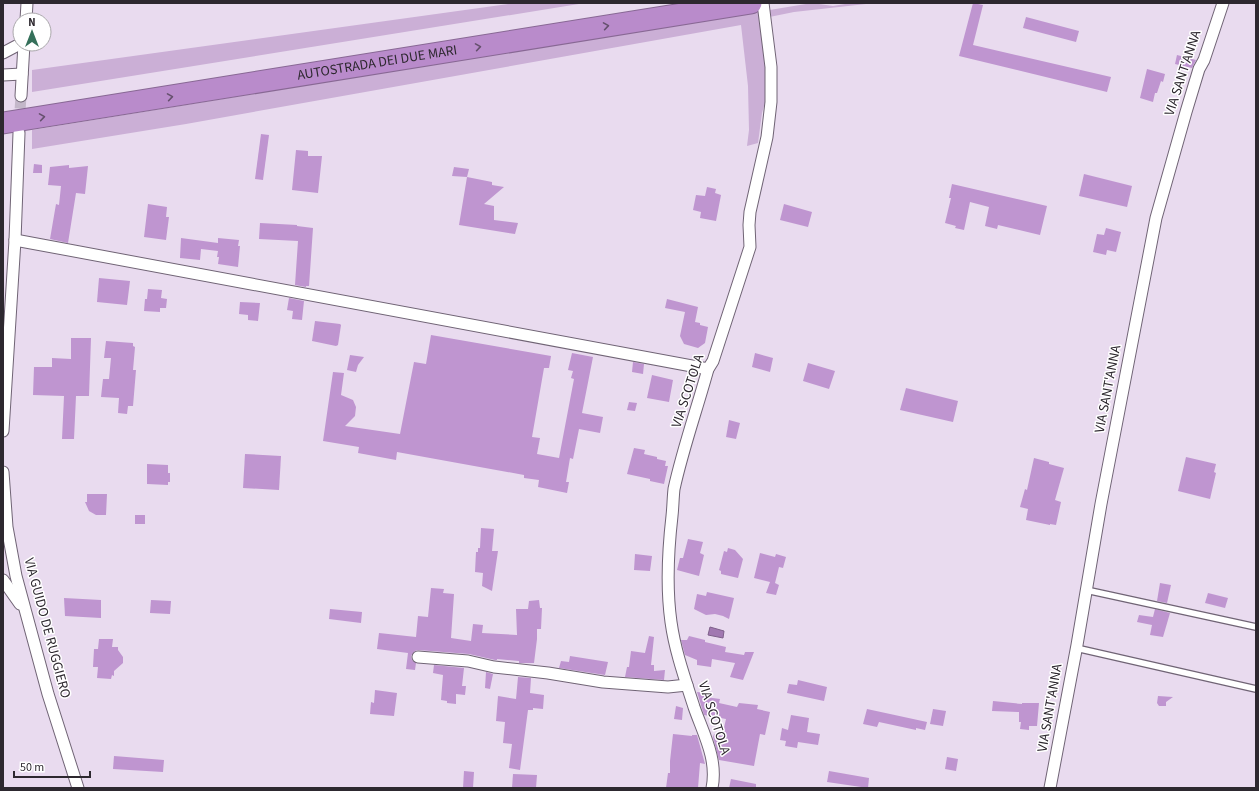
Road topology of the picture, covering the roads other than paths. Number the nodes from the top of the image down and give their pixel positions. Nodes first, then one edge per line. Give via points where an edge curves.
1 (665, 3) edge
2 (751, 3) edge
3 (763, 3) edge
4 (1223, 3) edge
5 (12, 48) edge
6 (23, 52) edge
7 (3, 53) edge
8 (22, 74) junction
9 (3, 75) edge
10 (21, 96) tunnel mouth
11 (3, 110) edge
12 (11, 128) edge
13 (15, 240) junction
14 (708, 369) junction
15 (3, 431) edge
16 (3, 472) edge
17 (5, 537) edge
18 (3, 580) edge
19 (1086, 590) junction
20 (25, 610) junction
21 (1256, 627) edge
22 (1076, 648) junction
23 (418, 657) dead end
24 (688, 685) junction
25 (1256, 689) edge
26 (78, 788) edge
27 (712, 788) edge
28 (1050, 788) edge

1 - 11 highway, AUTOSTRADA DEI DUE MARI
12 -> 2 highway, AUTOSTRADA DEI DUE MARI
3 - 14 street, VIA SCOTOLA via 771,67 767,137 750,212 750,247 713,361
4 - 19 street, VIA SANT'ANNA via 1188,105 1156,218
5 - 7 street
6 - 8 street
8 - 9 street
8 - 10 street
12 - 13 street
13 - 14 street
13 - 15 street
14 - 24 street, VIA SCOTOLA via 674,490 667,574 671,621
16 - 17 street, VIA GUIDO DE RUGGIERO
17 - 20 street, VIA GUIDO DE RUGGIERO
18 - 20 street
19 - 21 lane
19 - 22 street, VIA SANT'ANNA
20 - 26 street, VIA GUIDO DE RUGGIERO
22 - 25 lane
22 - 28 street, VIA SANT'ANNA
23 - 24 street via 468,661 603,682 668,687
24 - 27 street, VIA SCOTOLA via 694,708 711,749 714,767

